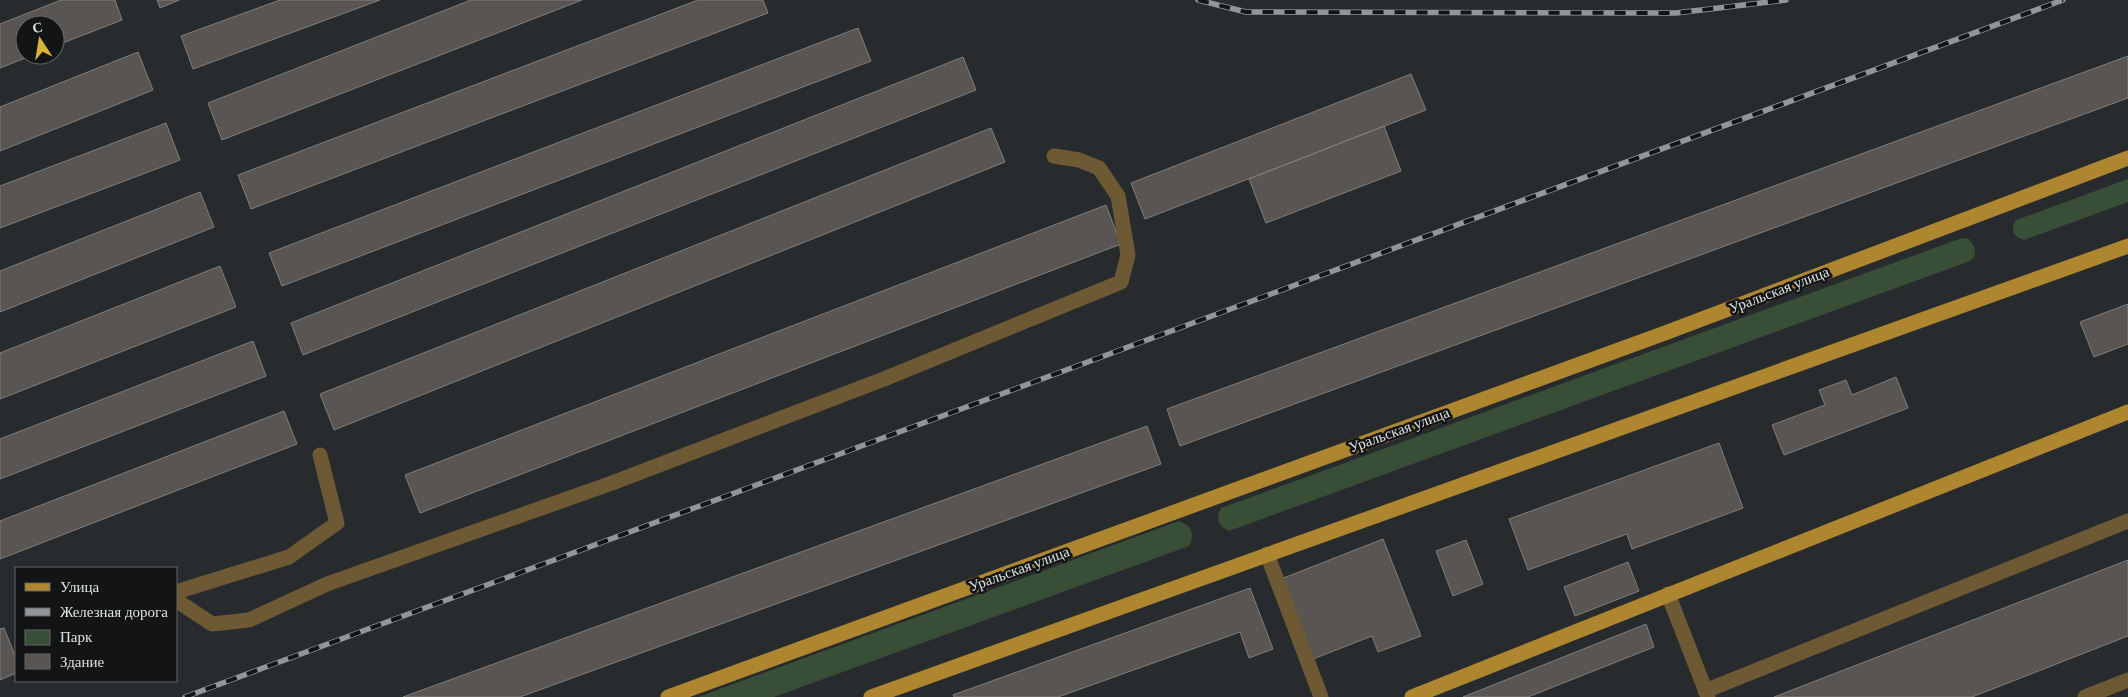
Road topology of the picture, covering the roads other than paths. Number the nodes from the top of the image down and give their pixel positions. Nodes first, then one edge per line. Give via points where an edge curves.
1 (1054, 156) dead end
2 (2128, 158) edge
3 (2128, 246) edge
4 (2128, 412) edge
5 (320, 455) dead end
6 (2128, 521) edge
7 (1268, 554) junction
8 (178, 591) edge
9 (1668, 594) junction
10 (178, 601) edge
11 (2128, 680) edge
12 (1706, 694) edge
13 (668, 697) edge
14 (871, 697) edge
15 (1321, 697) edge
16 (1412, 697) edge
17 (2085, 697) edge

1 - 10 lane via 1079,160 1099,168 1118,196 1128,255 1121,282 884,379 612,483 327,584 249,620 212,624
2 - 13 main road, Уральская улица via 1656,336
3 - 7 main road
4 - 9 main road
5 - 8 lane via 337,523 289,557
6 - 12 lane
7 - 14 main road
7 - 15 lane
9 - 12 lane
9 - 16 main road
11 - 17 lane

